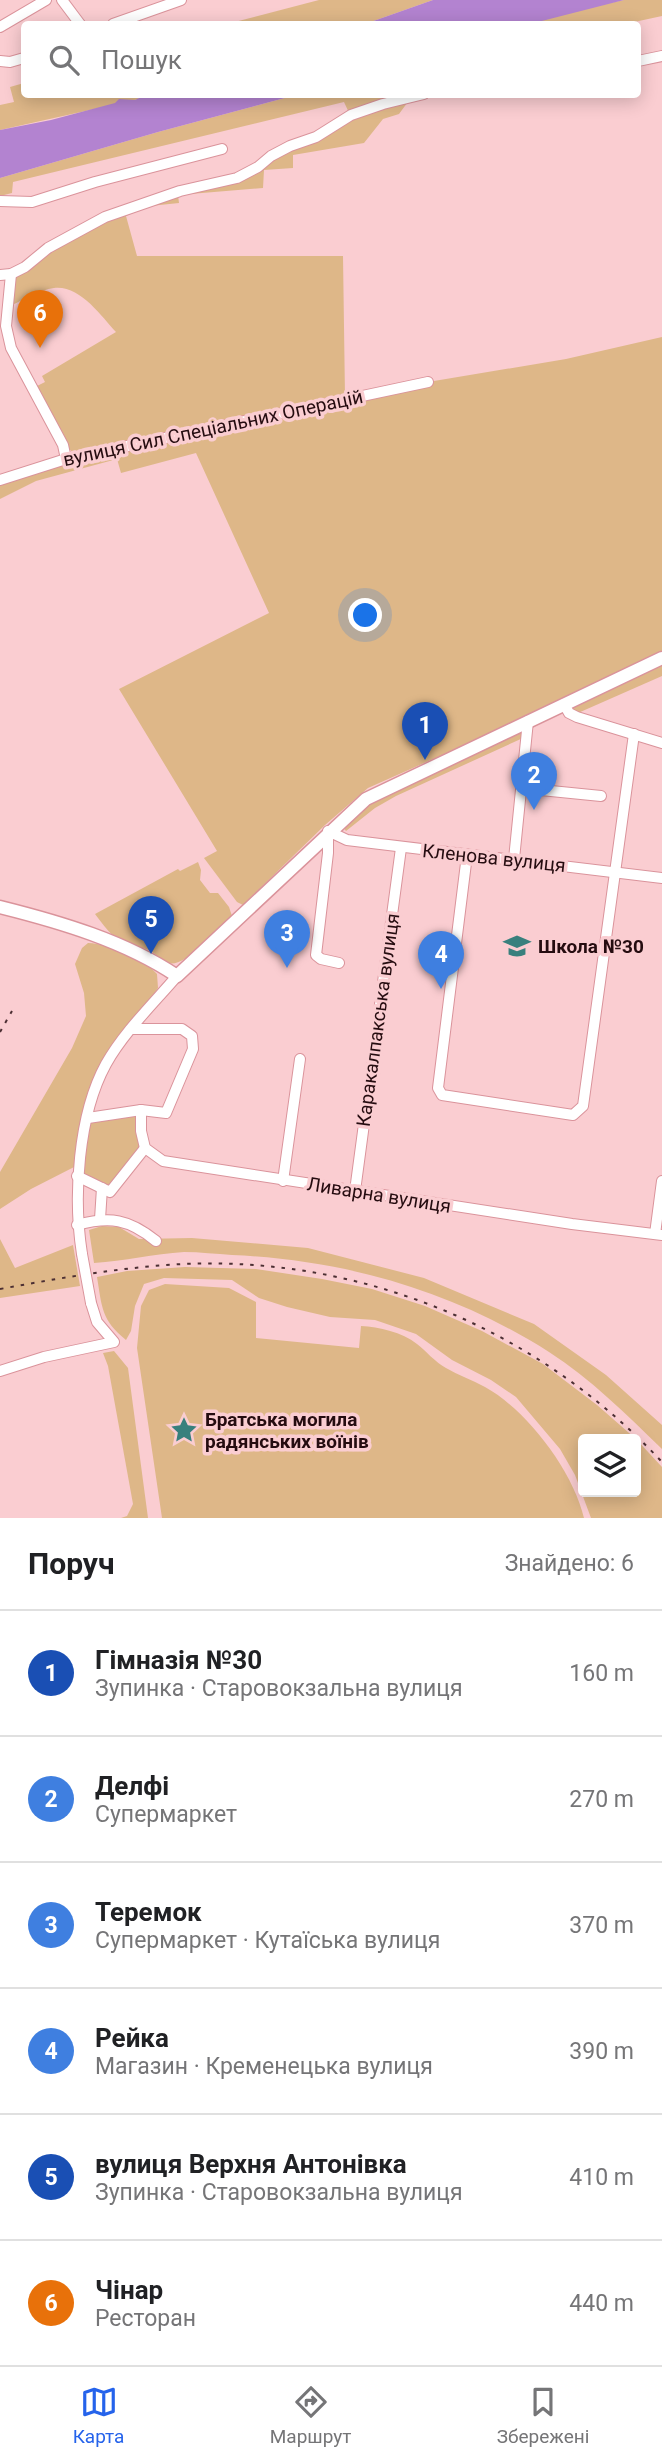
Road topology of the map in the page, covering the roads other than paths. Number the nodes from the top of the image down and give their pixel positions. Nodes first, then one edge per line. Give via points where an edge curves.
1 (46, 0) edge
2 (62, 0) edge
3 (175, 1) edge
4 (78, 21) edge
5 (121, 21) edge
6 (0, 27) edge
7 (662, 56) edge
8 (21, 59) edge
9 (641, 60) edge
10 (0, 61) edge
11 (408, 98) edge
12 (222, 149) dead end
13 (0, 201) edge
14 (5, 274) edge
15 (428, 382) dead end
16 (66, 459) junction
17 (0, 480) edge
18 (662, 658) edge
19 (564, 704) junction
20 (528, 721) junction
21 (634, 734) junction
22 (662, 743) edge
23 (521, 788) junction
24 (601, 796) dead end
25 (328, 831) junction
26 (401, 848) junction
27 (467, 855) junction
28 (514, 859) junction
29 (616, 871) junction
30 (662, 878) edge
31 (2, 910) edge
32 (339, 963) dead end
33 (177, 976) junction
34 (131, 1029) junction
35 (300, 1059) dead end
36 (141, 1110) junction
37 (88, 1118) junction
38 (145, 1149) junction
39 (77, 1176) junction
40 (283, 1181) junction
41 (662, 1181) edge
42 (103, 1188) junction
43 (355, 1191) junction
44 (100, 1219) junction
45 (77, 1225) junction
46 (658, 1234) edge
47 (156, 1241) dead end
48 (0, 1371) edge

1 - 6 street
2 - 4 street
3 - 5 street
7 - 9 street
8 - 10 street
11 - 14 street via 351,115 237,178 180,191 105,217 48,248 25,267
12 - 13 street via 32,202
14 - 16 street via 11,348 63,445
15 - 16 street, вулиця Сил Спеціальних Операцій
16 - 17 street, вулиця Сил Спеціальних Операцій
18 - 19 main road
19 - 20 main road
19 - 21 street via 578,717
20 - 23 street
20 - 25 main road via 371,795
21 - 22 street
21 - 29 street
23 - 24 street
23 - 28 street
25 - 26 street, Кленова вулиця via 347,840
25 - 32 street via 316,955
25 - 33 main road
26 - 27 street, Кленова вулиця
26 - 43 street, Каракалпакська вулиця
27 - 28 street, Кленова вулиця
27 - 29 street via 438,1088 442,1095 573,1115 583,1106
28 - 29 street, Кленова вулиця
29 - 30 street, Кленова вулиця
31 - 33 main road via 122,947
33 - 34 street
34 - 36 street via 182,1029 194,1042 166,1114
34 - 37 street via 107,1062
35 - 40 street
36 - 37 street
36 - 38 street
37 - 39 street
38 - 40 street, Ливарна вулиця via 163,1161
38 - 42 street via 113,1189 107,1192
39 - 42 street
39 - 45 street
40 - 43 street, Ливарна вулиця
41 - 46 street, Ливарна вулиця
42 - 44 street
43 - 46 street, Ливарна вулиця
44 - 45 street
44 - 47 street via 120,1220
45 - 48 street, bridge via 97,1322 114,1342

